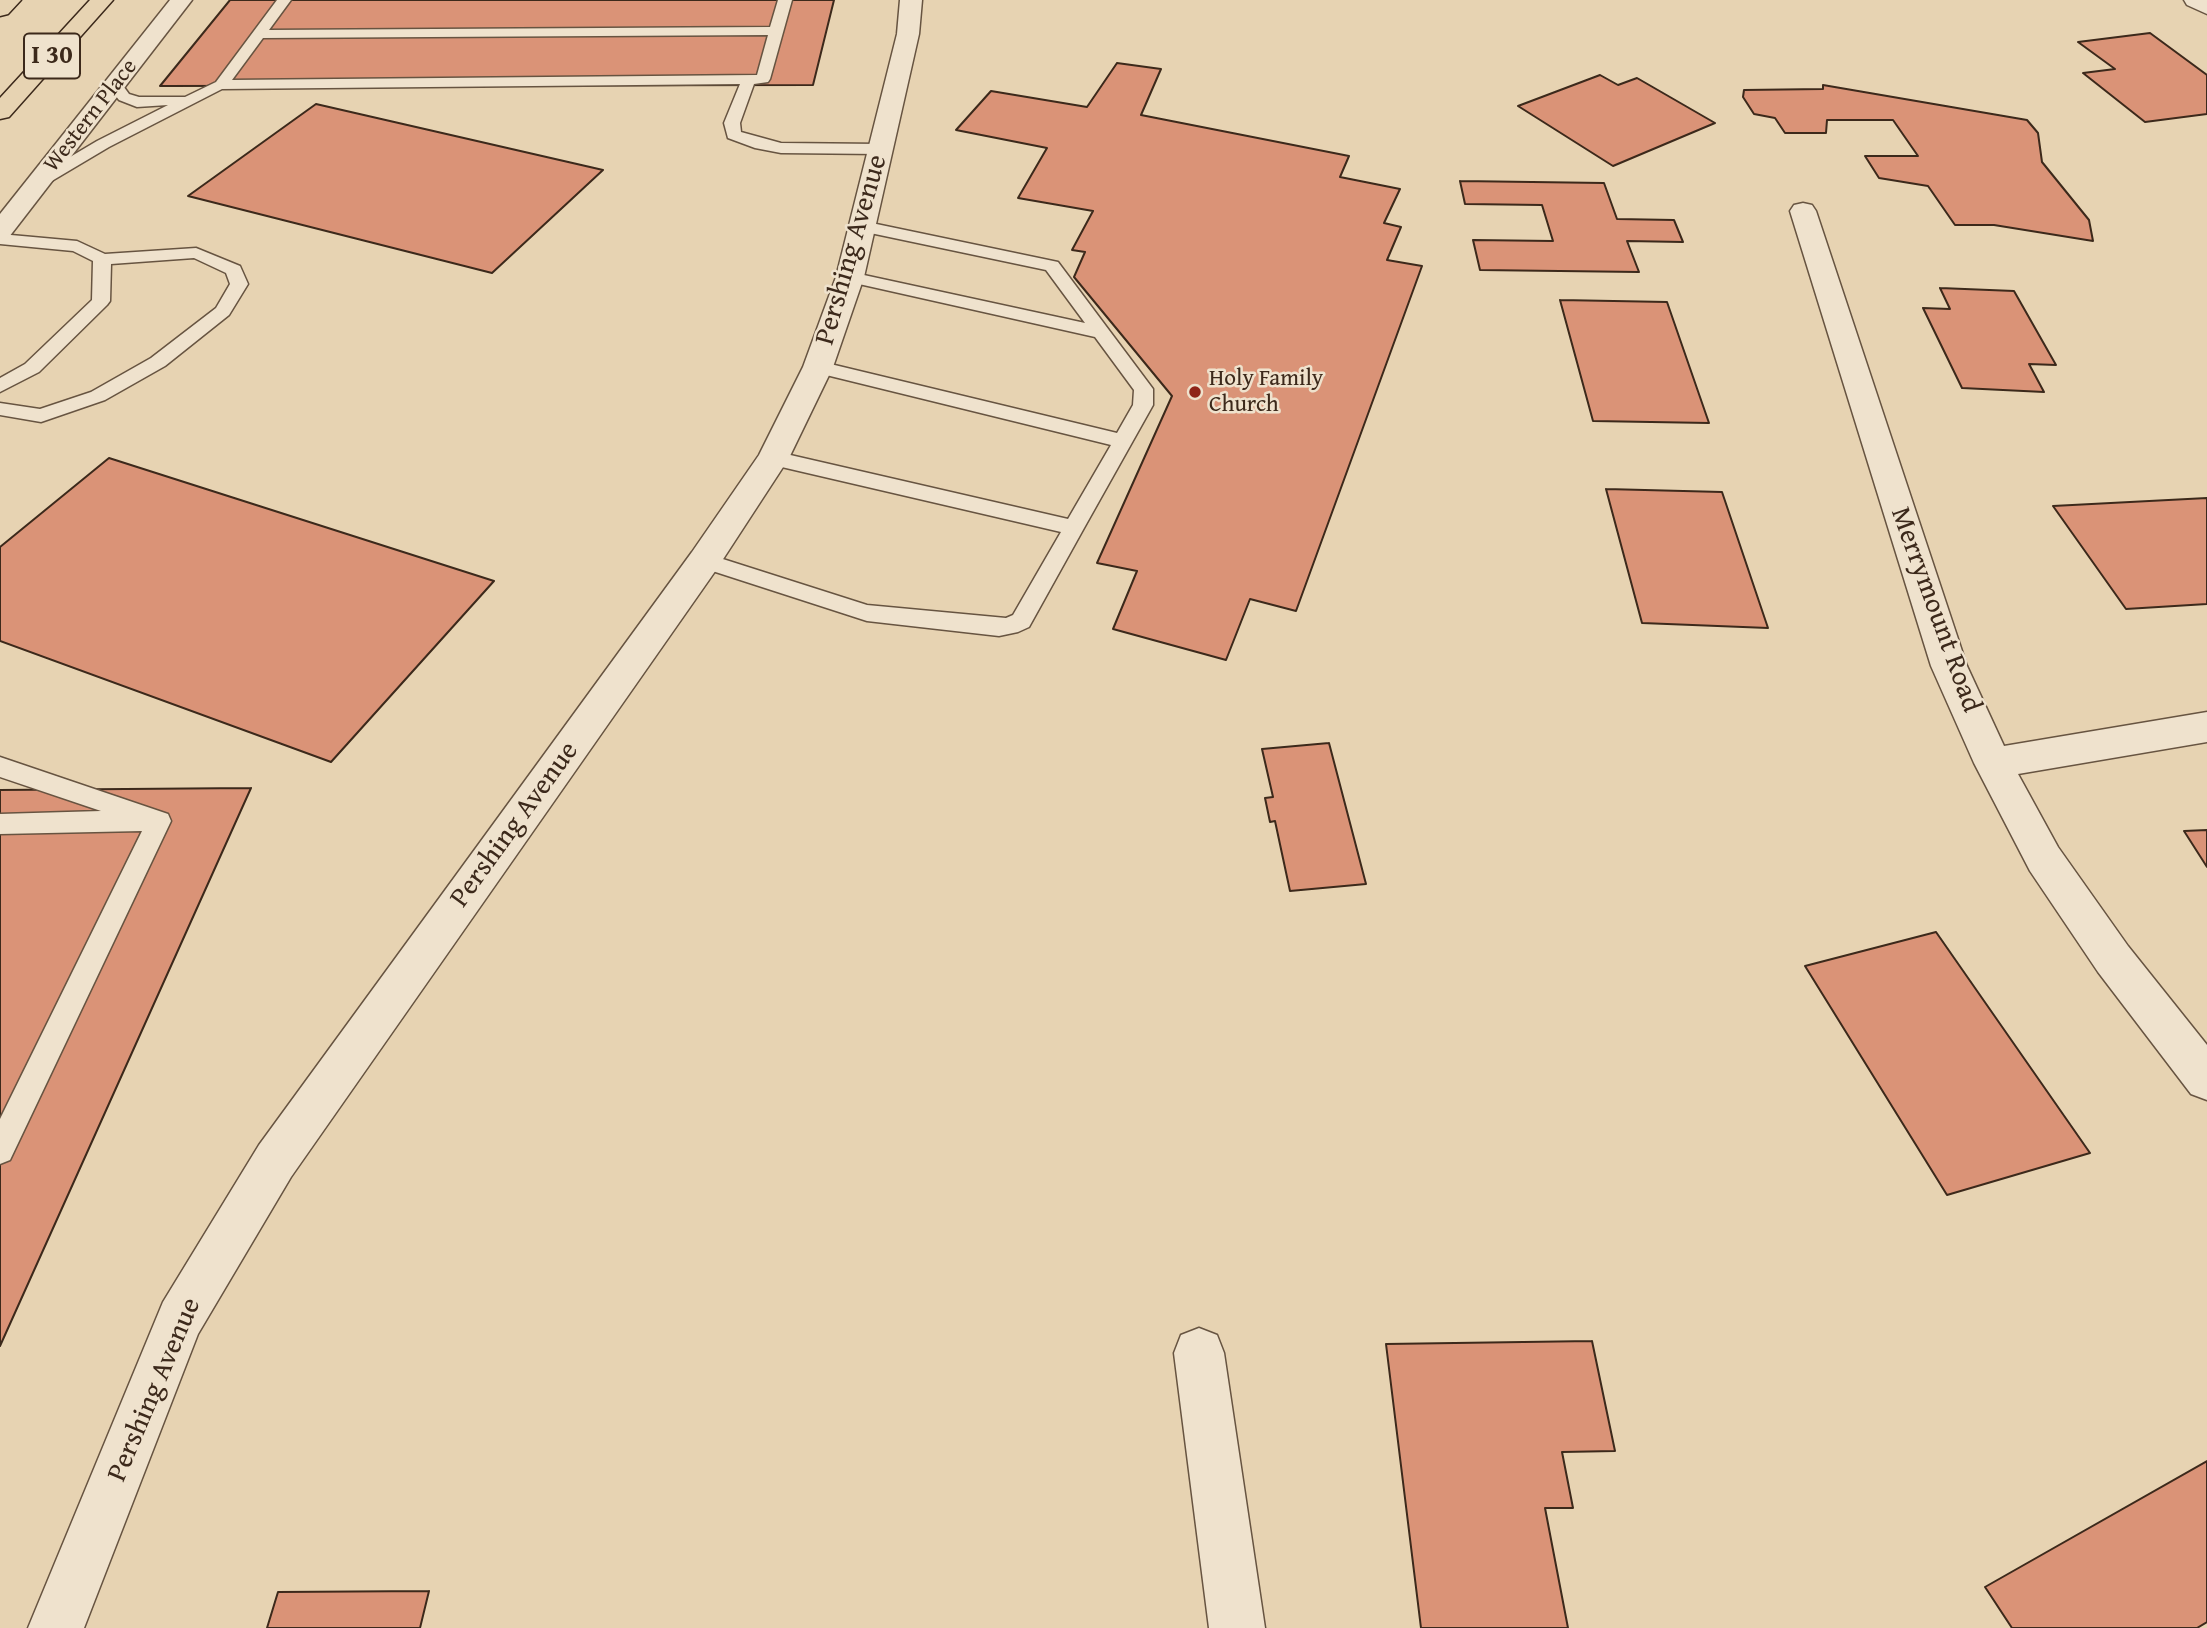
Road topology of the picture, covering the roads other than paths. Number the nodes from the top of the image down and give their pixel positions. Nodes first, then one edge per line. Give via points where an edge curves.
1 (10, 0) edge
2 (103, 0) edge
3 (181, 0) edge
4 (284, 0) edge
5 (785, 0) edge
6 (911, 0) edge
7 (2195, 0) edge
8 (2207, 7) edge
9 (0, 9) edge
10 (776, 31) junction
11 (258, 34) junction
12 (747, 85) dead end
13 (116, 86) junction
14 (217, 86) dead end
15 (194, 98) junction
16 (0, 112) edge
17 (880, 149) junction
18 (39, 182) junction
19 (1803, 211) dead end
20 (862, 226) junction
21 (0, 231) edge
22 (0, 239) edge
23 (102, 259) junction
24 (850, 276) junction
25 (1104, 333) junction
26 (818, 367) junction
27 (0, 386) edge
28 (0, 409) edge
29 (1123, 441) junction
30 (773, 458) junction
31 (1074, 528) junction
32 (704, 561) junction
33 (2207, 727) edge
34 (1993, 762) junction
35 (0, 767) edge
36 (159, 821) junction
37 (3, 828) edge
38 (2207, 1079) edge
39 (0, 1150) edge
40 (1199, 1353) dead end
41 (56, 1628) edge
42 (1237, 1628) edge

1 - 9 highway, I 30
2 - 16 highway, I 30
3 - 13 street, Western Place
4 - 11 lane
5 - 10 lane
6 - 17 street, Pershing Avenue via 908,34
7 - 8 street
10 - 11 lane
10 - 11 lane via 763,79 221,85
12 - 17 lane via 732,123 734,135 780,148
13 - 15 lane via 124,97 138,102
13 - 18 street, Western Place
14 - 15 lane
15 - 18 lane
17 - 20 street, Pershing Avenue
18 - 21 street, Western Place
19 - 34 street, Merrymount Road via 1949,666
20 - 24 street, Pershing Avenue
20 - 25 lane via 1052,266
22 - 23 lane via 77,246
23 - 27 lane via 100,301 32,368
23 - 28 lane via 196,253 233,270 239,284 223,311 158,362 98,396 41,416
24 - 25 lane
24 - 26 street, Pershing Avenue
25 - 29 lane via 1144,389 1143,405
26 - 29 lane
26 - 30 street, Pershing Avenue
29 - 31 lane
30 - 31 lane
30 - 32 street, Pershing Avenue
31 - 32 lane via 1021,621 999,628 867,613
32 - 41 street, Pershing Avenue via 275,1161 180,1319
33 - 34 street
34 - 38 street, Merrymount Road via 2044,859 2113,959
35 - 36 lane
36 - 37 lane
36 - 39 lane
40 - 42 street

